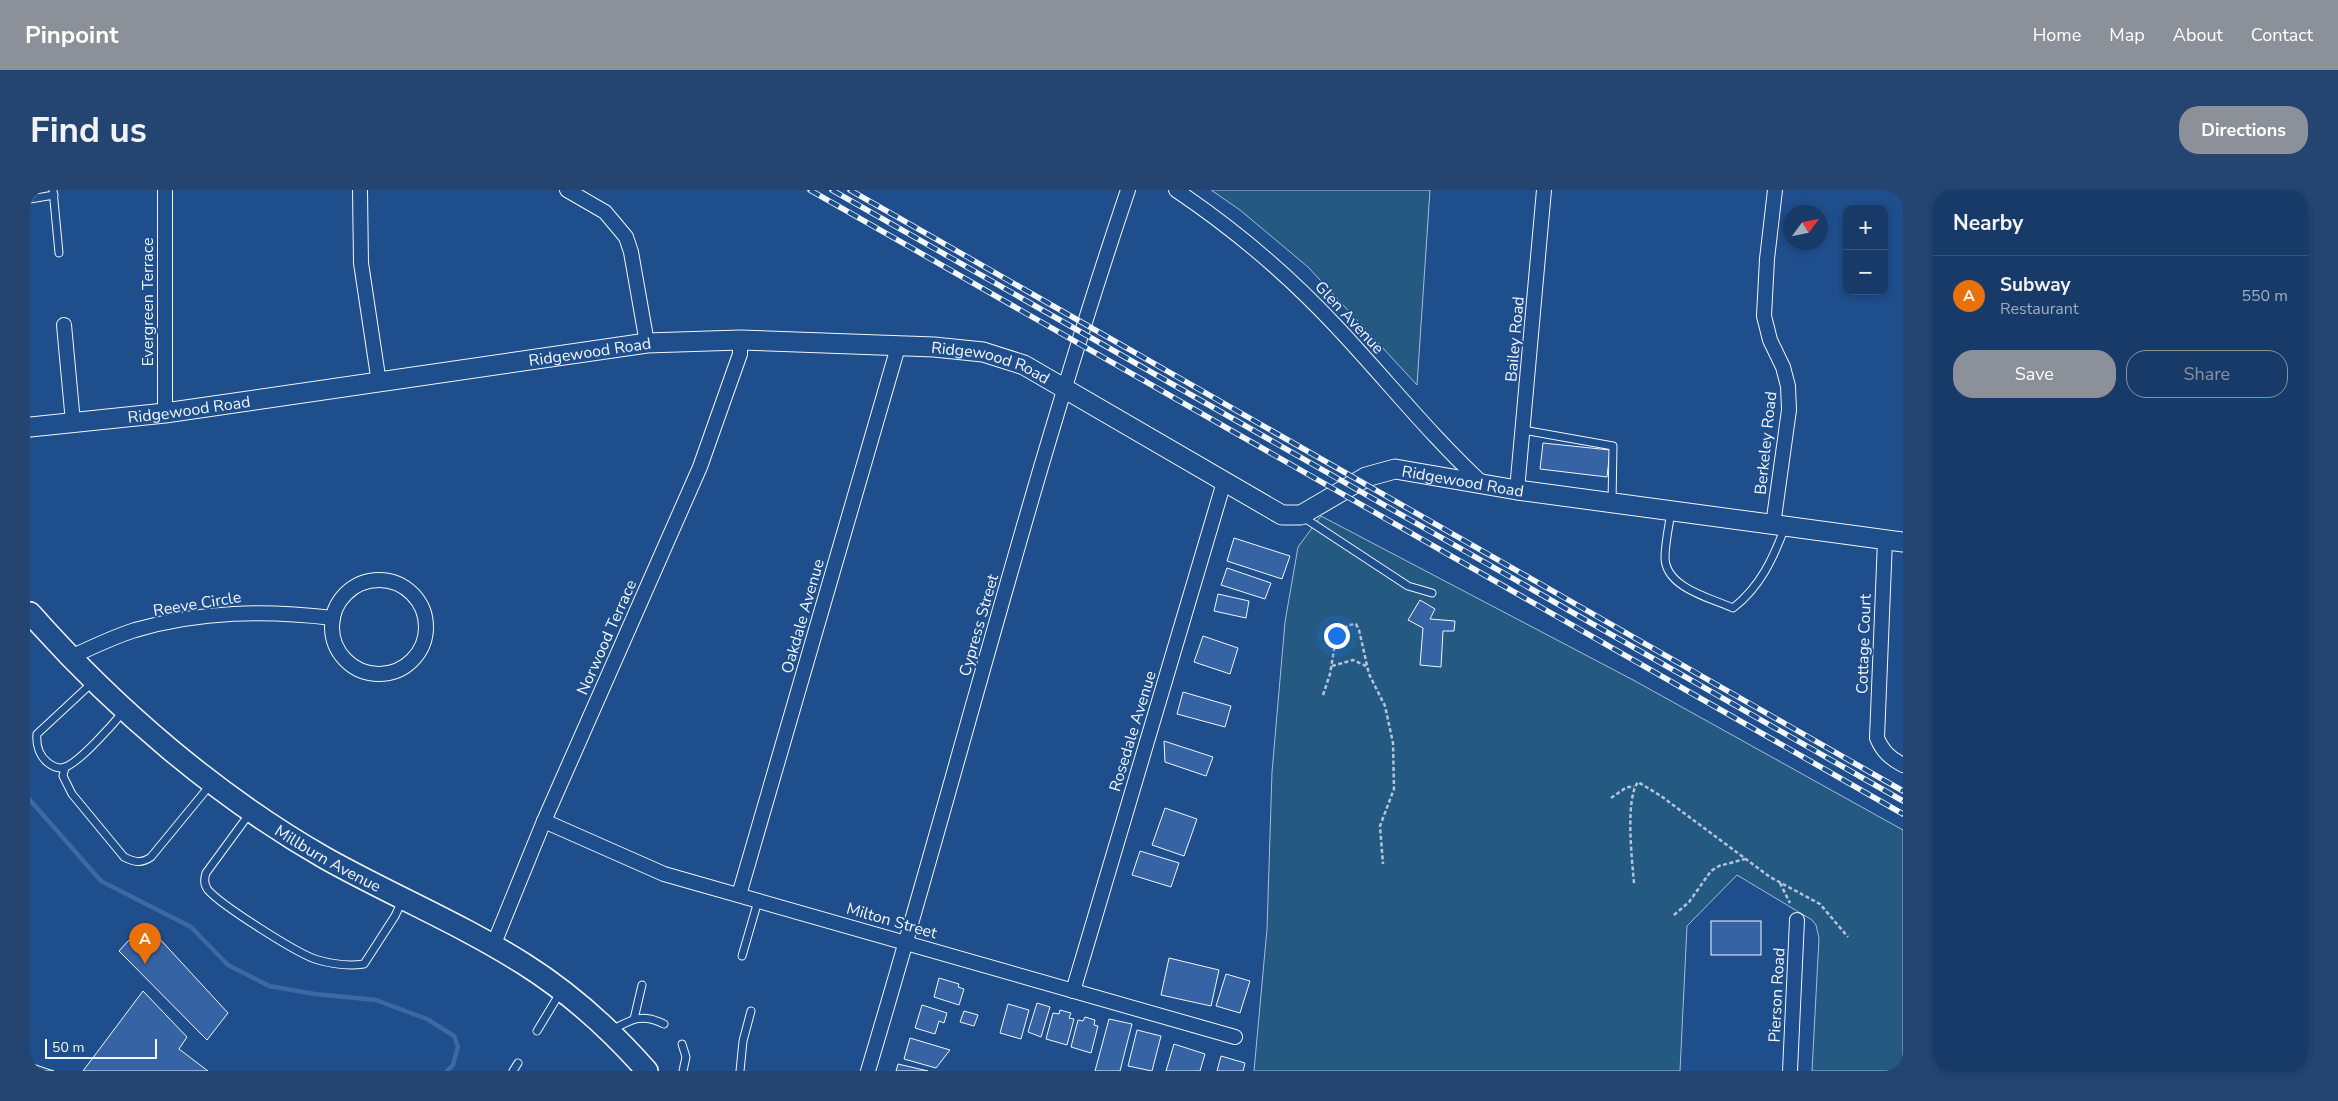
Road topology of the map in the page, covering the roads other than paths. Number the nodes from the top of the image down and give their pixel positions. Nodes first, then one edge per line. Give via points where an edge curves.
1 (165, 190) edge
2 (360, 190) edge
3 (567, 190) edge
4 (1128, 190) edge
5 (1176, 190) edge
6 (1544, 190) edge
7 (1775, 190) edge
8 (54, 193) edge
9 (30, 199) edge
10 (59, 253) dead end
11 (64, 325) dead end
12 (740, 340) junction
13 (647, 343) junction
14 (898, 347) junction
15 (379, 383) junction
16 (1065, 390) junction
17 (164, 414) junction
18 (73, 422) junction
19 (30, 427) edge
20 (1523, 430) junction
21 (1224, 482) junction
22 (1484, 484) junction
23 (1517, 490) junction
24 (1612, 503) junction
25 (1672, 511) junction
26 (1301, 515) junction
27 (1779, 526) junction
28 (1894, 541) edge
29 (1432, 593) dead end
30 (30, 613) edge
31 (333, 618) junction
32 (72, 657) junction
33 (95, 680) junction
34 (125, 710) junction
35 (1903, 765) edge
36 (65, 767) junction
37 (213, 782) junction
38 (251, 810) junction
39 (544, 821) junction
40 (739, 895) junction
41 (403, 899) junction
42 (758, 900) junction
43 (1797, 920) dead end
44 (907, 943) junction
45 (493, 946) junction
46 (742, 956) dead end
47 (642, 985) dead end
48 (561, 991) junction
49 (1073, 991) junction
50 (751, 1012) dead end
51 (634, 1019) junction
52 (664, 1024) dead end
53 (537, 1031) dead end
54 (609, 1031) junction
55 (1235, 1037) dead end
56 (682, 1044) dead end
57 (518, 1063) dead end
58 (513, 1071) edge
59 (647, 1071) edge
60 (683, 1071) edge
61 (740, 1071) edge
62 (868, 1071) edge
63 (1790, 1071) edge

1 - 17 street, Evergreen Terrace
2 - 15 street via 361,263
3 - 13 street via 605,212 626,237
4 - 16 street, Cypress Street
5 - 22 street, Glen Avenue via 1214,216 1304,293 1455,458
6 - 20 street, Bailey Road
7 - 27 street, Berkeley Road via 1764,316 1788,386 1789,410
8 - 9 lane
8 - 10 lane
11 - 18 street
12 - 13 street, Ridgewood Road
12 - 14 street, Ridgewood Road
12 - 39 street, Norwood Terrace via 740,354 700,467
13 - 15 street, Ridgewood Road
14 - 16 street, Ridgewood Road via 982,352 1024,365
14 - 40 street, Oakdale Avenue
15 - 17 street, Ridgewood Road
16 - 21 street, Ridgewood Road
16 - 44 street, Cypress Street
17 - 18 street, Ridgewood Road
18 - 19 street, Ridgewood Road
20 - 23 street, Bailey Road
20 - 24 lane via 1613,446
21 - 26 street, Ridgewood Road via 1282,515
21 - 49 street, Rosedale Avenue
22 - 23 street, Ridgewood Road
22 - 26 street, Ridgewood Road via 1409,470 1381,471
23 - 24 street, Ridgewood Road
24 - 25 street, Ridgewood Road
25 - 27 street, Ridgewood Road
25 - 27 lane via 1665,559 1670,576 1685,587 1733,608 1749,595 1767,569
26 - 29 lane via 1408,586
27 - 28 street, Ridgewood Road
28 - 35 street, Cottage Court via 1878,738 1891,758
30 - 32 main road, Millburn Avenue
31 - 31 street via 337,648 350,664 367,672 387,674 405,667 419,653 426,634 422,606 409,590 392,581 372,580 354,587 340,601
31 - 32 street, Reeve Circle via 284,612 199,617 137,630
32 - 33 main road, Millburn Avenue
33 - 34 main road, Millburn Avenue
33 - 36 lane via 37,734 36,744 44,760 55,768
34 - 36 lane
34 - 37 main road, Millburn Avenue
36 - 37 lane via 63,776 72,794 124,857 133,862 143,862 151,857
37 - 38 main road, Millburn Avenue
38 - 41 main road, Millburn Avenue via 324,858
38 - 41 lane via 204,880 207,889 224,904 292,947 317,960 364,964
39 - 40 street, Milton Street via 664,874
39 - 45 street, Norwood Terrace
40 - 42 street, Milton Street
41 - 45 main road, Millburn Avenue
42 - 44 street, Milton Street
42 - 46 lane
43 - 63 street, Pierson Road
44 - 49 street, Milton Street
44 - 62 street, Cypress Street
45 - 48 main road, Millburn Avenue
47 - 51 lane
48 - 53 lane
48 - 54 main road, Millburn Avenue
49 - 55 street, Milton Street
50 - 61 lane via 743,1041
51 - 52 lane via 646,1017
51 - 54 lane
54 - 59 main road, Millburn Avenue
56 - 60 lane via 686,1057
57 - 58 lane

